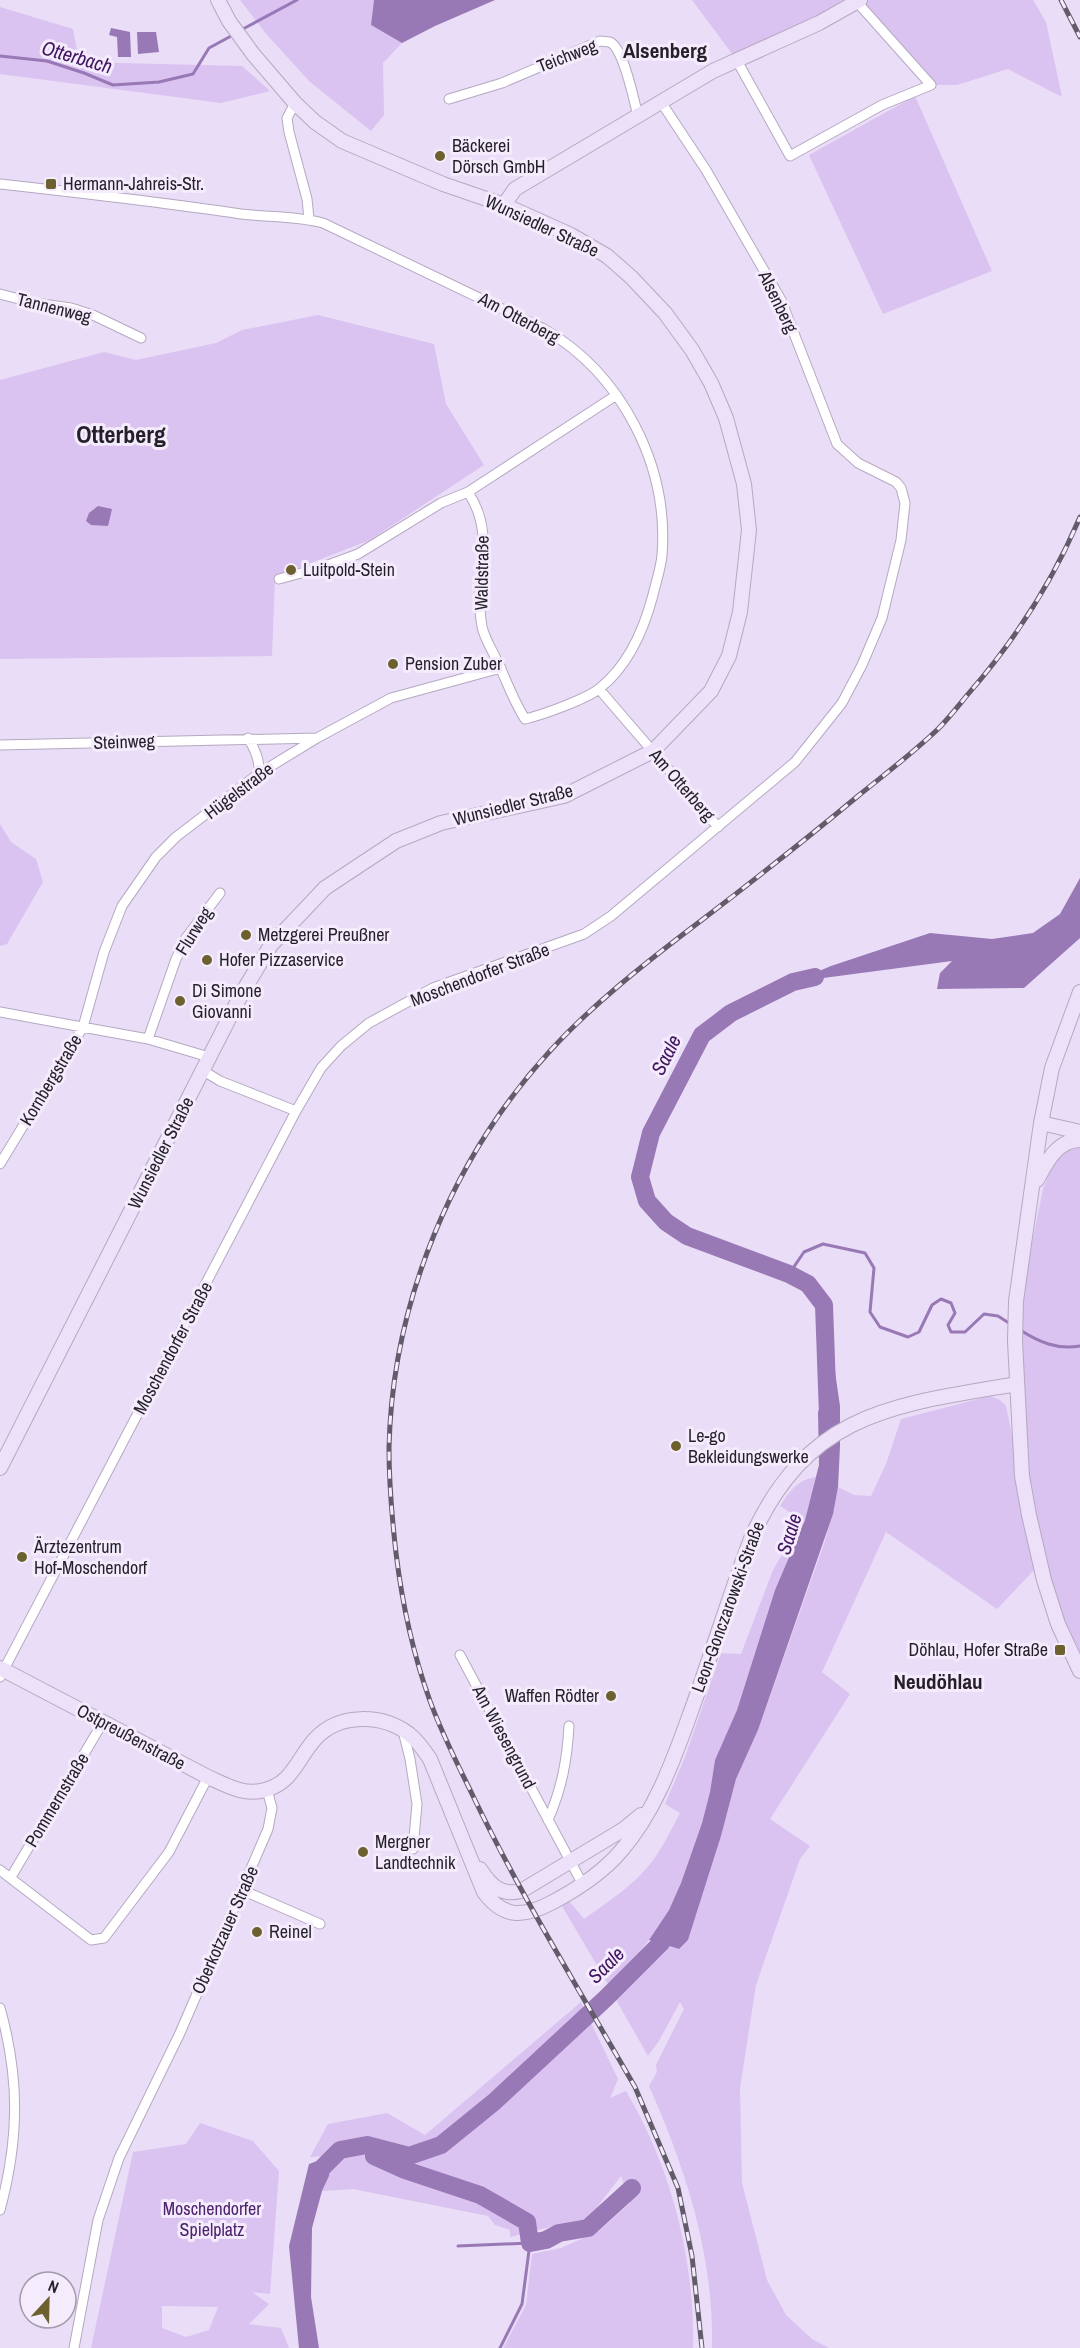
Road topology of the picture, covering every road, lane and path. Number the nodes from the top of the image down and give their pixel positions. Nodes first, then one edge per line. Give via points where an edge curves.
1 (218, 0) edge
2 (858, 1) edge
3 (736, 59) junction
4 (449, 99) dead end
5 (661, 102) junction
6 (295, 103) junction
7 (638, 116) junction
8 (0, 184) edge
9 (504, 205) junction
10 (309, 219) junction
11 (0, 294) edge
12 (141, 338) dead end
13 (615, 396) junction
14 (901, 488) joint
15 (468, 492) junction
16 (279, 579) dead end
17 (501, 668) junction
18 (599, 689) junction
19 (525, 719) joint
20 (248, 738) junction
21 (316, 738) junction
22 (0, 746) edge
23 (653, 752) junction
24 (258, 774) junction
25 (718, 827) junction
26 (220, 893) dead end
27 (1080, 992) edge
28 (0, 1012) edge
29 (83, 1027) junction
30 (148, 1039) junction
31 (206, 1064) junction
32 (296, 1111) junction
33 (1041, 1123) junction
34 (1080, 1132) edge
35 (1080, 1140) edge
36 (0, 1164) edge
37 (1031, 1190) junction
38 (1017, 1384) junction
39 (0, 1468) edge
40 (460, 1655) dead end
41 (1, 1671) edge
42 (1080, 1671) edge
43 (103, 1722) junction
44 (569, 1726) dead end
45 (403, 1731) junction
46 (208, 1776) junction
47 (267, 1790) junction
48 (647, 1810) junction
49 (548, 1820) junction
50 (464, 1842) junction
51 (413, 1849) dead end
52 (571, 1862) junction
53 (0, 1870) edge
54 (11, 1877) junction
55 (582, 1883) junction
56 (242, 1890) junction
57 (320, 1924) dead end
58 (0, 2008) edge
59 (0, 2206) edge
60 (74, 2348) edge

1 - 6 street, Wunsiedler Straße via 253,54
2 - 3 street via 819,23
2 - 3 street via 932,85 882,105 790,156
3 - 5 street
4 - 7 street, Teichweg via 502,83 600,41 610,42 617,49
5 - 7 street
5 - 14 street, Alsenberg via 706,170 781,300 837,444 858,463
6 - 9 street, Wunsiedler Straße via 342,141
6 - 10 street via 287,118
7 - 9 street via 515,189
8 - 10 street, Am Otterberg
9 - 23 street, Wunsiedler Straße via 607,256 665,313 711,383 726,418 744,484 750,530 740,612 729,656 711,691
10 - 13 street, Am Otterberg via 557,336 596,368
11 - 12 street, Tannenweg via 93,315
13 - 15 street
13 - 18 street, Am Otterberg via 634,423 659,490 662,557 648,615 634,647
14 - 25 street, Moschendorfer Straße via 905,503 901,540 882,618 842,703 795,762
15 - 16 street via 441,503 358,554
15 - 17 street, Waldstraße via 478,506 484,532 480,599 483,629
17 - 19 street, Waldstraße via 513,701
17 - 21 street, Hügelstraße via 391,698
18 - 19 street, Am Otterberg
18 - 23 street, Am Otterberg
20 - 21 street, Steinweg
20 - 22 street, Steinweg
20 - 24 street via 260,768
21 - 24 street, Hügelstraße
23 - 25 street, Am Otterberg
23 - 31 street, Wunsiedler Straße via 564,796 441,824 396,841 325,888 271,945
24 - 29 street, Hügelstraße via 176,837 156,857 122,906 104,952
25 - 32 street, Moschendorfer Straße via 584,934 433,988 369,1023 321,1068
26 - 30 street, Flurweg via 186,938
27 - 33 street via 1052,1068
28 - 29 street
29 - 30 street
29 - 36 street, Kornbergstraße
30 - 31 street
31 - 32 street via 220,1081
31 - 39 street, Wunsiedler Straße
32 - 41 street, Moschendorfer Straße
33 - 34 street
33 - 37 street
35 - 37 street via 1061,1146 1051,1155
37 - 38 street via 1016,1301
38 - 42 street via 1029,1515 1058,1624
38 - 48 street, Leon-Gonczarowski-Straße via 931,1399 864,1418 824,1441 796,1465 771,1499 752,1536 674,1760
40 - 49 street, Am Wiesengrund
41 - 43 street, Ostpreußenstraße
43 - 46 street, Ostpreußenstraße
43 - 54 street, Pommernstraße
44 - 49 street, Am Wiesengrund via 566,1766
45 - 47 street via 377,1720 338,1723 315,1738 286,1780
45 - 50 street via 420,1744 430,1759
45 - 51 street via 417,1804
46 - 47 street, Ostpreußenstraße via 240,1791
46 - 54 street via 169,1852 104,1938 91,1940
47 - 56 street, Oberkotzauer Straße via 272,1818
48 - 52 street, Leon-Gonczarowski-Straße via 624,1830
48 - 55 street, Leon-Gonczarowski-Straße via 620,1853
49 - 52 street, Am Wiesengrund
50 - 52 street via 488,1881 510,1894
50 - 55 street via 484,1892 511,1913 532,1913
52 - 55 street, Am Wiesengrund
53 - 54 street
56 - 57 street
56 - 60 street, Oberkotzauer Straße via 180,2033 119,2158 98,2220
58 - 59 street via 10,2044 16,2115

